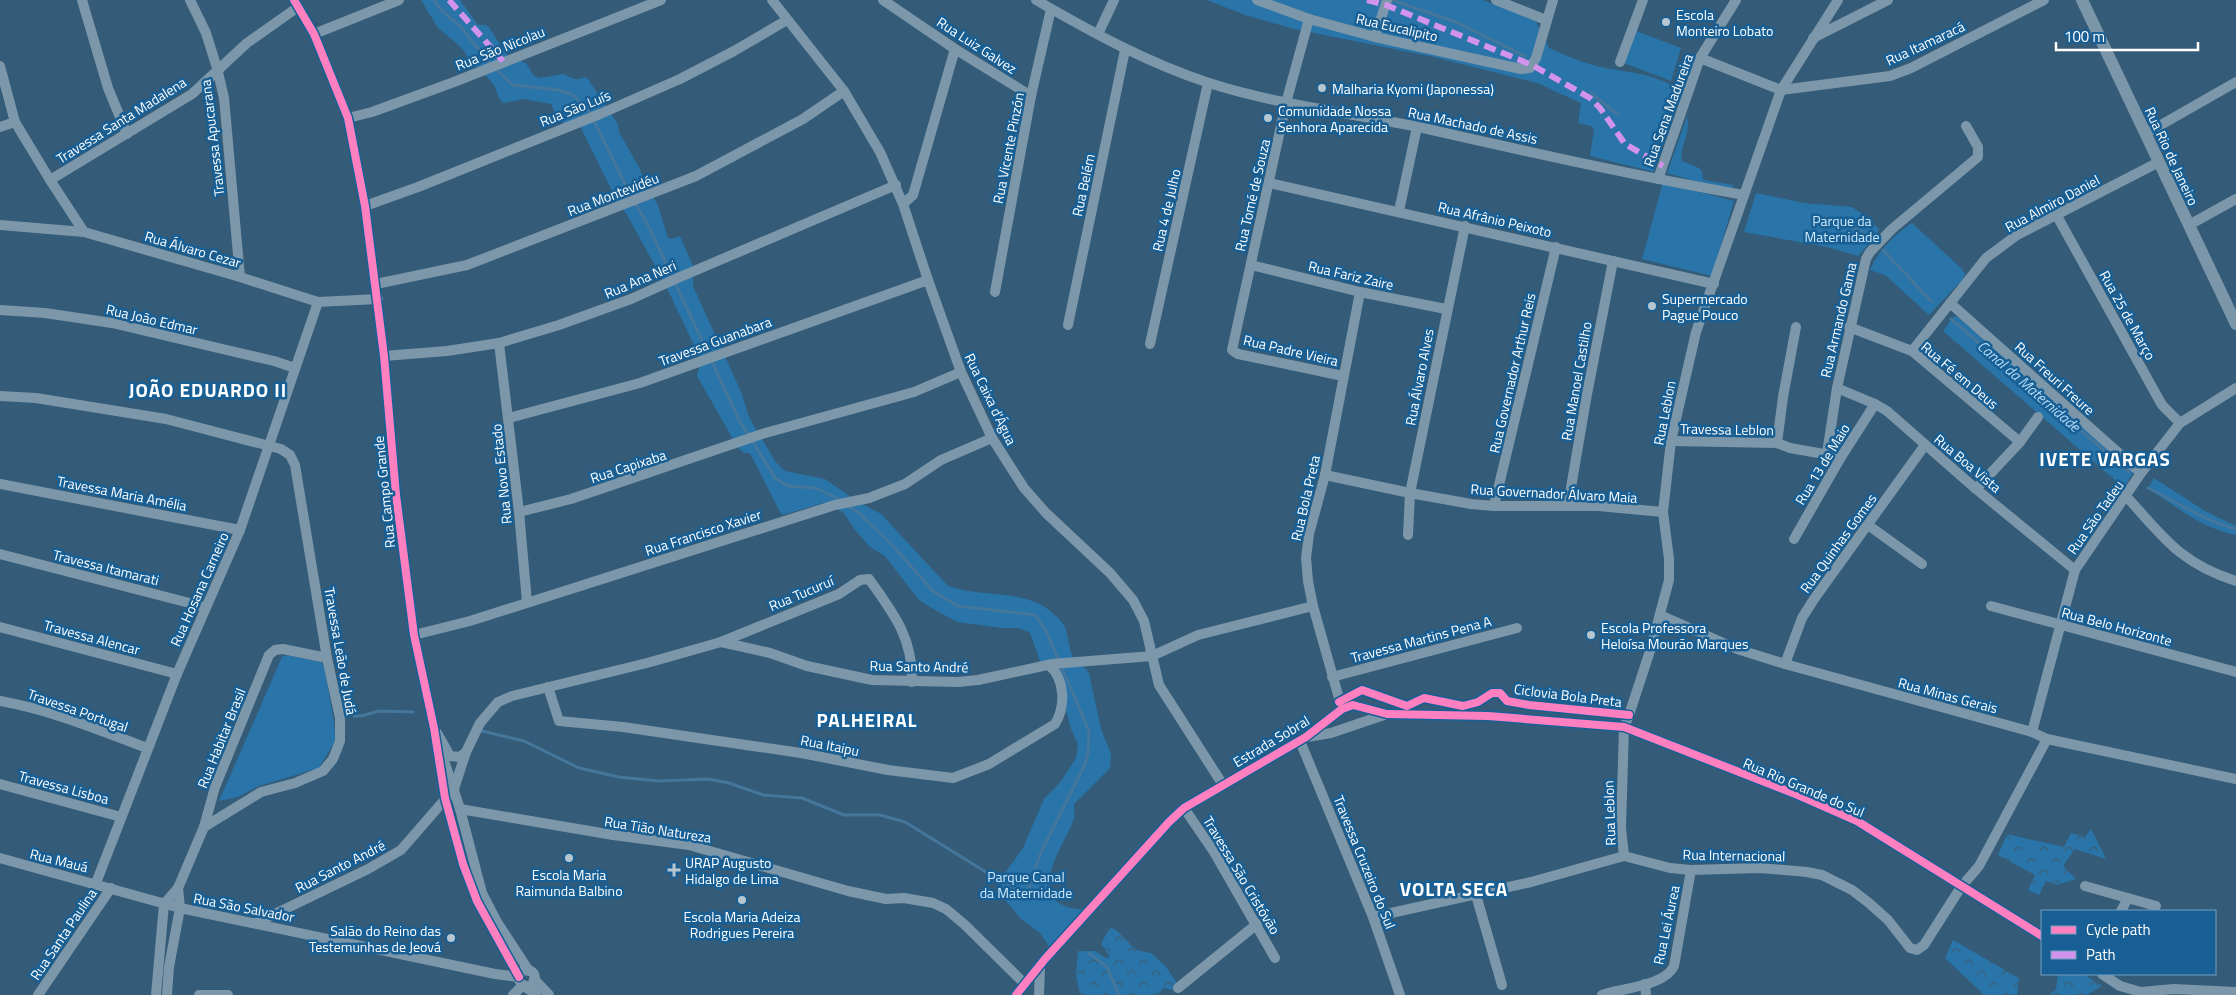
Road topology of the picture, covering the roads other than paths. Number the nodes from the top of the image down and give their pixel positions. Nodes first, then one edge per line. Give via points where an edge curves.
1 (82, 0) edge
2 (190, 0) edge
3 (399, 0) edge
4 (661, 0) edge
5 (772, 0) edge
6 (883, 0) edge
7 (1036, 0) edge
8 (1114, 0) edge
9 (1257, 0) edge
10 (1386, 0) edge
11 (1496, 0) edge
12 (1553, 0) edge
13 (1643, 0) edge
14 (1736, 0) edge
15 (1838, 0) edge
16 (1888, 0) edge
17 (2044, 0) edge
18 (2082, 0) edge
19 (296, 4) edge
20 (1051, 9) junction
21 (1309, 19) junction
22 (787, 20) junction
23 (1546, 20) junction
24 (314, 34) junction
25 (1098, 34) junction
26 (1375, 37) junction
27 (1813, 38) junction
28 (955, 49) junction
29 (1125, 50) junction
30 (1700, 58) junction
31 (1620, 62) dead end
32 (0, 66) edge
33 (217, 68) junction
34 (2236, 82) edge
35 (1208, 83) junction
36 (844, 90) junction
37 (1781, 90) junction
38 (1031, 96) junction
39 (1286, 103) junction
40 (348, 118) junction
41 (15, 122) junction
42 (1966, 126) dead end
43 (0, 127) edge
44 (1417, 127) junction
45 (127, 134) junction
46 (2145, 134) junction
47 (2159, 162) junction
48 (1658, 179) junction
49 (50, 180) junction
50 (1269, 182) junction
51 (896, 185) junction
52 (1744, 196) junction
53 (2236, 199) edge
54 (903, 204) junction
55 (365, 206) junction
56 (1399, 211) junction
57 (2057, 216) junction
58 (0, 225) edge
59 (2188, 225) junction
60 (1465, 226) junction
61 (84, 232) junction
62 (1556, 247) junction
63 (1613, 261) junction
64 (1251, 265) junction
65 (240, 277) junction
66 (928, 280) junction
67 (376, 284) junction
68 (1714, 284) junction
69 (995, 292) dead end
70 (1360, 292) junction
71 (378, 299) junction
72 (318, 302) junction
73 (1948, 305) junction
74 (1446, 309) junction
75 (0, 310) edge
76 (2233, 311) edge
77 (2236, 324) edge
78 (1068, 325) dead end
79 (1796, 327) dead end
80 (1849, 327) junction
81 (498, 343) junction
82 (1150, 344) dead end
83 (1232, 350) joint
84 (1912, 351) junction
85 (384, 356) junction
86 (295, 368) junction
87 (961, 372) junction
88 (1343, 376) junction
89 (1836, 388) junction
90 (2236, 388) edge
91 (0, 396) edge
92 (1875, 404) junction
93 (2038, 417) dead end
94 (509, 418) junction
95 (2180, 423) junction
96 (992, 438) junction
97 (1671, 441) junction
98 (2020, 442) junction
99 (1778, 443) junction
100 (268, 446) junction
101 (1925, 446) junction
102 (1827, 453) junction
103 (1841, 457) junction
104 (1325, 475) junction
105 (2140, 475) junction
106 (0, 484) edge
107 (1976, 489) junction
108 (2129, 492) junction
109 (1410, 494) junction
110 (1568, 505) junction
111 (1494, 506) junction
112 (519, 512) junction
113 (1663, 512) junction
114 (1868, 525) junction
115 (240, 530) junction
116 (1408, 535) dead end
117 (1794, 539) dead end
118 (0, 554) edge
119 (1922, 564) dead end
120 (2075, 570) junction
121 (2236, 581) edge
122 (527, 602) junction
123 (1313, 606) junction
124 (1991, 606) dead end
125 (205, 607) junction
126 (1660, 615) junction
127 (2059, 626) junction
128 (0, 627) edge
129 (1517, 628) dead end
130 (414, 635) junction
131 (721, 642) junction
132 (1152, 656) junction
133 (327, 658) junction
134 (1051, 664) junction
135 (1785, 664) junction
136 (2236, 672) edge
137 (177, 674) junction
138 (1332, 677) junction
139 (912, 682) junction
140 (548, 687) junction
141 (0, 701) edge
142 (1359, 706) junction
143 (1342, 709) junction
144 (1387, 714) junction
145 (1328, 720) junction
146 (1362, 722) junction
147 (1624, 727) junction
148 (434, 728) junction
149 (2032, 732) junction
150 (1331, 733) junction
151 (1303, 739) junction
152 (2047, 739) junction
153 (147, 748) junction
154 (466, 752) junction
155 (2236, 779) edge
156 (0, 784) edge
157 (1223, 785) junction
158 (454, 790) junction
159 (446, 798) junction
160 (1184, 808) junction
161 (460, 809) junction
162 (121, 817) junction
163 (204, 827) junction
164 (1624, 856) junction
165 (0, 858) edge
166 (1691, 870) junction
167 (96, 883) junction
168 (2085, 886) dead end
169 (1961, 887) junction
170 (111, 888) junction
171 (178, 888) junction
172 (1476, 895) junction
173 (2128, 898) junction
174 (164, 904) junction
175 (2156, 906) dead end
176 (180, 908) junction
177 (2122, 910) edge
178 (1373, 917) junction
179 (256, 923) junction
180 (1257, 924) junction
181 (2041, 935) edge
182 (1275, 958) dead end
183 (1042, 963) junction
184 (532, 975) junction
185 (2104, 975) edge
186 (521, 981) junction
187 (1025, 984) junction
188 (1644, 984) junction
189 (1502, 985) dead end
190 (1178, 988) dead end
191 (2236, 992) edge
192 (38, 995) edge
193 (156, 995) edge
194 (167, 995) edge
195 (199, 995) edge
196 (228, 995) edge
197 (513, 995) edge
198 (536, 995) edge
199 (549, 995) edge
200 (1016, 995) edge
201 (1039, 995) edge
202 (1400, 995) edge
203 (1602, 995) edge
204 (1646, 995) edge

1 - 45 street via 108,88
2 - 33 street, Travessa Apucarana via 206,33
3 - 24 street
4 - 40 street, Rua São Nicolau via 372,112
5 - 22 street, Rua Caixa d'Água
6 - 28 street, Rua Luiz Galvez
7 - 20 street, Rua Machado de Assis
8 - 25 street
9 - 21 street, Rua Eucalipito
10 - 26 street
11 - 23 street
12 - 23 street
13 - 31 street
14 - 30 street, Rua Sena Madureira
15 - 27 street, Rua Leblon
16 - 27 street
17 - 37 street, Rua Itamaracá via 1890,76
18 - 46 main road, Rua Rio de Janeiro
19 - 24 street, Rua Campo Grande
19 - 33 street, Travessa Santa Madalena
20 - 25 street, Rua Machado de Assis
20 - 38 street, Rua Vicente Pinzón
21 - 26 street, Rua Eucalipito
21 - 39 street, Rua Tomé de Souza
22 - 36 street, Rua Caixa d'Água
22 - 55 street, Rua São Luís via 680,79 600,114
23 - 26 street, Rua Eucalipito via 1532,65 1521,69
24 - 40 street, Rua Campo Grande
25 - 29 street, Rua Machado de Assis
27 - 37 street, Rua Leblon
28 - 38 street, Rua Luiz Galvez
28 - 54 street via 914,195
29 - 35 street, Rua Machado de Assis
29 - 78 street, Rua Belém
30 - 37 street
30 - 48 street, Rua Sena Madureira
32 - 41 street
33 - 45 street, Travessa Santa Madalena via 192,94
33 - 65 street, Travessa Apucarana via 224,98
34 - 46 street
35 - 39 street, Rua Machado de Assis
35 - 82 street, Rua 4 de Julho
36 - 51 street, Rua Caixa d'Água
36 - 67 street, Rua Montevidéu via 803,119 696,176 467,265
37 - 52 street, Rua Leblon
38 - 69 street, Rua Vicente Pinzón
39 - 44 street, Rua Machado de Assis
39 - 50 street, Rua Tomé de Souza
40 - 55 street, Rua Campo Grande
41 - 43 street
41 - 49 street
42 - 80 street, Rua Armando Gama via 1978,147 1978,157 1892,229 1870,252 1862,270
44 - 48 street, Rua Machado de Assis
44 - 56 street
45 - 49 street, Travessa Santa Madalena
46 - 47 main road, Rua Rio de Janeiro
47 - 57 street, Rua Almiro Daniel
47 - 59 main road, Rua Rio de Janeiro
48 - 52 street, Rua Machado de Assis
49 - 61 street
50 - 56 street, Rua Afrânio Peixoto
50 - 64 street, Rua Tomé de Souza
51 - 54 street, Rua Caixa d'Água
51 - 81 street, Rua Ana Neri via 631,300
52 - 68 street, Rua Leblon
53 - 59 street
54 - 66 street, Rua Caixa d'Água
55 - 67 street, Rua Campo Grande
56 - 60 street, Rua Afrânio Peixoto
57 - 73 street, Rua Almiro Daniel via 2017,235 1986,258
57 - 95 street, Rua 25 de Março via 2162,404
58 - 61 street, Rua Álvaro Cezar
59 - 76 main road, Rua Rio de Janeiro
60 - 62 street, Rua Afrânio Peixoto
60 - 74 street, Rua Álvaro Alves
61 - 65 street, Rua Álvaro Cezar
62 - 63 street, Rua Afrânio Peixoto
62 - 111 street, Rua Governador Arthur Reis
63 - 68 street, Rua Afrânio Peixoto
63 - 110 street, Rua Manoel Castilho
64 - 70 street, Rua Fariz Zaire
64 - 83 street, Rua Tomé de Souza
65 - 72 street, Rua Álvaro Cezar
66 - 87 street, Rua Caixa d'Água
66 - 94 street, Travessa Guanabara via 640,383
67 - 71 street, Rua Campo Grande
68 - 97 street, Rua Leblon via 1696,332
70 - 74 street, Rua Fariz Zaire
70 - 88 street, Rua Bola Preta
71 - 72 street, Rua Álvaro Cezar
71 - 85 street, Rua Campo Grande
72 - 86 street, Rua Hosana Carneiro
73 - 84 street, Rua Almiro Daniel
73 - 105 street, Rua Freuri Freure
74 - 109 street, Rua Álvaro Alves
75 - 86 street, Rua João Edmar via 112,322
76 - 77 main road, Rua Rio de Janeiro
79 - 99 street
80 - 84 street, Rua Fé em Deus
80 - 89 street, Rua Armando Gama
81 - 85 street, Rua Ana Neri
81 - 94 street, Rua Novo Estado
83 - 88 street, Rua Padre Vieira via 1238,354
84 - 98 street, Rua Fé em Deus
85 - 130 street, Rua Campo Grande via 396,495
86 - 100 street, Rua Hosana Carneiro
87 - 96 street, Rua Caixa d'Água
87 - 112 street, Rua Capixaba via 914,392 759,436 571,499
88 - 104 street, Rua Bola Preta
89 - 92 street, Rua Boa Vista
89 - 102 street, Rua Armando Gama
90 - 95 street, Rua São Tadeu
91 - 100 street, Travessa Leão de Judá via 36,398 166,419
92 - 101 street, Rua Boa Vista
92 - 103 street, Rua 13 de Maio
93 - 98 street
94 - 112 street, Rua Novo Estado
95 - 105 street, Rua São Tadeu
96 - 122 street, Rua Francisco Xavier via 942,460 904,484 863,499
96 - 132 street, Rua Caixa d'Água via 1024,488 1133,600 1144,621
97 - 99 street, Travessa Leblon
97 - 113 street, Rua Leblon
98 - 107 street
99 - 102 street, Travessa Leblon
100 - 115 street, Rua Hosana Carneiro
100 - 133 street, Travessa Leão de Judá via 290,455 295,465
101 - 107 street, Rua Boa Vista
101 - 114 street, Rua Quinhas Gomes
102 - 103 street, Travessa Leblon
103 - 117 street, Rua 13 de Maio
104 - 109 street, Rua Governador Álvaro Maia
104 - 123 street, Rua Bola Preta via 1306,558
105 - 108 street, Rua São Tadeu
106 - 115 street, Travessa Maria Amélia
107 - 120 street, Rua Boa Vista
108 - 120 street, Rua São Tadeu
108 - 121 street via 2173,548 2191,562
109 - 111 street, Rua Governador Álvaro Maia
109 - 116 street, Rua Álvaro Alves
110 - 111 street, Rua Governador Álvaro Maia
110 - 113 street, Rua Governador Álvaro Maia
112 - 122 street, Rua Novo Estado
113 - 126 street, Rua Leblon via 1669,580
114 - 119 street
114 - 135 street, Rua Quinhas Gomes via 1802,618
115 - 125 street, Rua Hosana Carneiro
118 - 125 street, Travessa Itamarati
120 - 127 street, Rua São Tadeu
122 - 130 street, Rua Francisco Xavier
123 - 132 street, Rua Santo André via 1198,635
123 - 138 street, Rua Bola Preta
124 - 127 street, Rua Belo Horizonte
125 - 137 street, Rua Hosana Carneiro
126 - 135 street, Rua Minas Gerais via 1737,649
126 - 147 street, Rua Leblon
127 - 136 street, Rua Belo Horizonte
127 - 149 street, Rua São Tadeu
128 - 137 street, Travessa Alencar
129 - 138 street, Travessa Martins Pena A
130 - 148 street, Rua Campo Grande
131 - 139 street, Rua Santo André via 846,675
131 - 139 street, Rua Tucuruí via 839,594 866,578 897,618 906,636 912,659
131 - 140 street, Rua Santo André
132 - 134 street, Rua Santo André
132 - 157 street, Rua Caixa d'Água via 1159,685
133 - 163 street, Rua Habitar Brasil via 282,649 269,655 216,787
133 - 163 street, Travessa Leão de Judá via 340,718 340,740 333,759 323,771 261,792
134 - 139 street, Rua Santo André via 978,680
134 - 140 street, Rua Itaipu via 1061,684 1062,701 1055,724 989,764 953,778 623,727 559,721
135 - 149 street, Rua Minas Gerais
137 - 153 street, Rua Hosana Carneiro
138 - 143 street, Rua Bola Preta
140 - 154 street, Rua Santo André via 498,702 480,723
141 - 153 street, Travessa Portugal via 24,705 93,727
142 - 143 street, Estrada Sobral
142 - 144 street, Estrada Sobral
142 - 146 street
143 - 145 street, Estrada Sobral
144 - 146 street, Estrada Sobral
144 - 147 street, Estrada Sobral via 1497,717
145 - 150 street
145 - 151 street, Estrada Sobral
146 - 150 street, Estrada Sobral
147 - 164 street, Rua Leblon via 1621,828
147 - 169 street, Rua Rio Grande do Sul via 1838,812
148 - 154 street via 450,756 460,757
148 - 158 street, Rua Campo Grande
148 - 159 street, Rua Campo Grande
149 - 152 street, Rua Minas Gerais
150 - 151 street, Estrada Sobral
151 - 157 street, Estrada Sobral
151 - 178 street, Travessa Cruzeiro do Sul
152 - 155 street, Rua Minas Gerais
152 - 169 street via 1979,866
153 - 162 street, Rua Hosana Carneiro
154 - 158 street, Rua Santo André
156 - 162 street, Travessa Lisboa
157 - 160 street, Estrada Sobral
158 - 159 street, Rua Santo André
158 - 161 street, Rua Campo Grande
159 - 179 street, Rua Santo André via 401,850
159 - 186 street, Rua Campo Grande via 474,894
160 - 180 street, Travessa São Cristóvão
160 - 183 street, Estrada Sobral
161 - 184 street, Rua Campo Grande via 482,893
161 - 187 street, Rua Tião Natureza via 689,845 854,892 886,899 933,902 964,924
162 - 167 street, Rua Hosana Carneiro
163 - 171 street, Rua Habitar Brasil
164 - 166 street, Rua Internacional
164 - 172 street, Rua Internacional
165 - 167 street, Rua Mauá
166 - 169 street, Rua Internacional via 1760,868 1822,875 1869,903 1888,920 1910,948 1917,950 1924,945
166 - 188 street, Rua Lei Áurea via 1674,966 1668,976
167 - 170 street, Rua Mauá
168 - 173 street
169 - 181 street, Rua Rio Grande do Sul
170 - 174 street, Rua São Salvador
170 - 192 street, Rua Santa Paulina
171 - 174 street, Rua Habitar Brasil
171 - 176 street, Rua Habitar Brasil
172 - 178 street, Rua Internacional
172 - 189 street
173 - 175 street
173 - 177 street
174 - 176 street, Rua São Salvador
174 - 193 street
176 - 179 street, Rua São Salvador
176 - 194 street, Rua Habitar Brasil
178 - 202 street, Travessa Cruzeiro do Sul
179 - 186 street, Rua São Salvador
180 - 182 street, Travessa São Cristóvão
180 - 190 street
183 - 187 street, Estrada Sobral
183 - 201 street
184 - 186 street via 530,985
184 - 199 street, Rua Campo Grande
185 - 191 street via 2133,990
186 - 197 street
186 - 198 street, Rua Campo Grande
187 - 200 street, Estrada Sobral
188 - 203 street, Rua Lei Áurea
188 - 204 street
195 - 196 street

